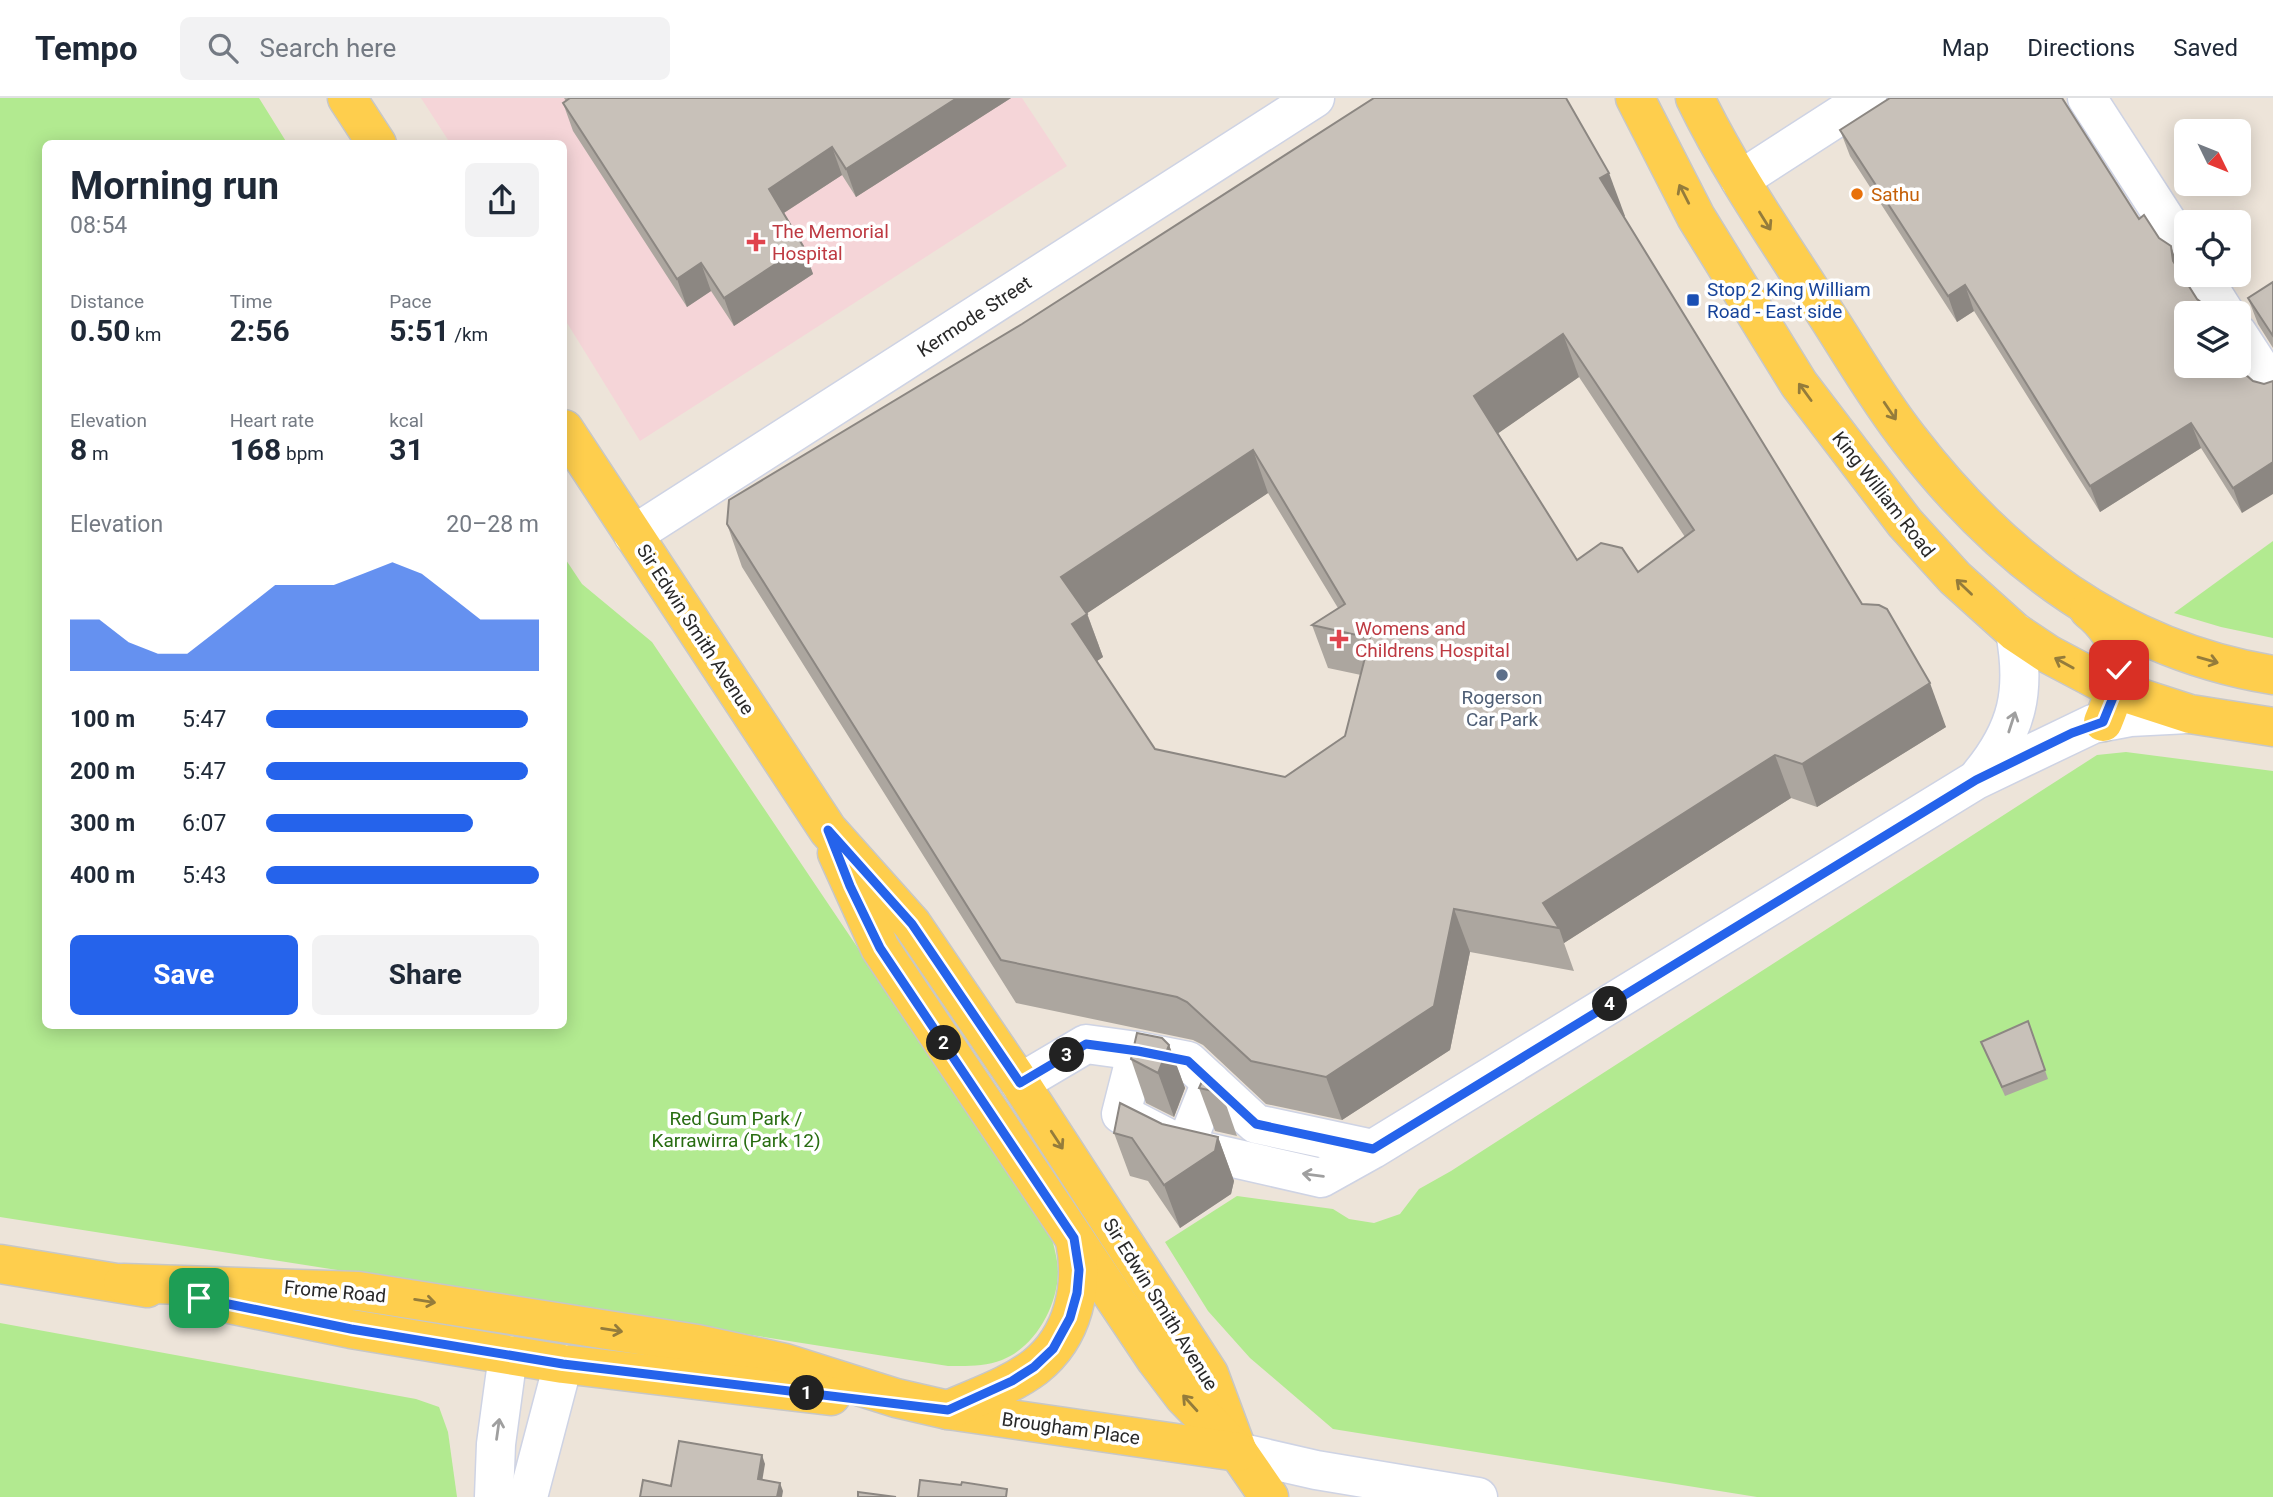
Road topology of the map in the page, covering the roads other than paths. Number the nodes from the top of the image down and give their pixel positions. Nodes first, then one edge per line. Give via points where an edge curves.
1 (347, 98) edge
2 (1315, 98) edge
3 (1635, 98) edge
4 (1695, 98) edge
5 (1867, 98) edge
6 (2087, 98) edge
7 (374, 140) edge
8 (1740, 180) junction
9 (2174, 232) edge
10 (2251, 354) edge
11 (2273, 388) edge
12 (567, 434) edge
13 (633, 535) junction
14 (2062, 589) junction
15 (2015, 632) junction
16 (2273, 675) edge
17 (2109, 706) junction
18 (2273, 727) edge
19 (1976, 780) junction
20 (828, 830) junction
21 (1138, 1051) junction
22 (1211, 1082) junction
23 (1020, 1083) junction
24 (1185, 1147) junction
25 (1373, 1149) junction
26 (1074, 1238) junction
27 (0, 1264) edge
28 (123, 1283) junction
29 (544, 1319) junction
30 (508, 1355) junction
31 (563, 1364) junction
32 (948, 1410) junction
33 (1238, 1452) junction
34 (494, 1497) edge
35 (528, 1497) edge
36 (1269, 1497) edge
37 (1478, 1497) edge

1 - 7 main road
2 - 13 street, Kermode Street
15 -> 3 main road, King William Road via 1929,552 1799,384 1696,217
4 - 8 main road
5 - 8 street
6 - 9 street
8 -> 14 main road via 1907,437 1986,529
10 - 11 street
12 - 13 main road, Sir Edwin Smith Avenue
13 - 20 main road, Sir Edwin Smith Avenue
14 -> 16 main road via 2097,612 2175,649
14 - 17 main road via 2111,633 2119,658
17 -> 15 main road, King William Road
19 -> 15 street via 2003,744 2018,703 2021,668
17 - 18 main road, King William Road
17 - 19 street via 2072,733
19 - 25 street
20 - 23 main road, Sir Edwin Smith Avenue via 912,924
20 - 26 main road, Sir Edwin Smith Avenue via 880,948
21 - 22 street via 1188,1061
21 - 23 street via 1086,1044
21 - 24 street via 1121,1114
22 - 24 street
22 - 25 street via 1256,1124
23 -> 33 main road, Sir Edwin Smith Avenue via 1209,1374
25 -> 24 street via 1321,1178
26 - 32 main road via 1077,1293 1053,1349 1012,1381
33 -> 26 main road, Sir Edwin Smith Avenue via 1184,1397
27 - 28 main road, Frome Road
28 -> 29 main road, Frome Road via 337,1289
28 - 30 main road, Frome Road
29 - 30 main road
29 - 31 main road
29 -> 32 main road, Brougham Place via 748,1354
30 - 31 main road, Frome Road
34 -> 30 street
31 - 32 main road, Frome Road
31 - 35 street
32 - 33 main road, Brougham Place
33 - 36 main road
33 - 37 street, Brougham Place via 1315,1470

